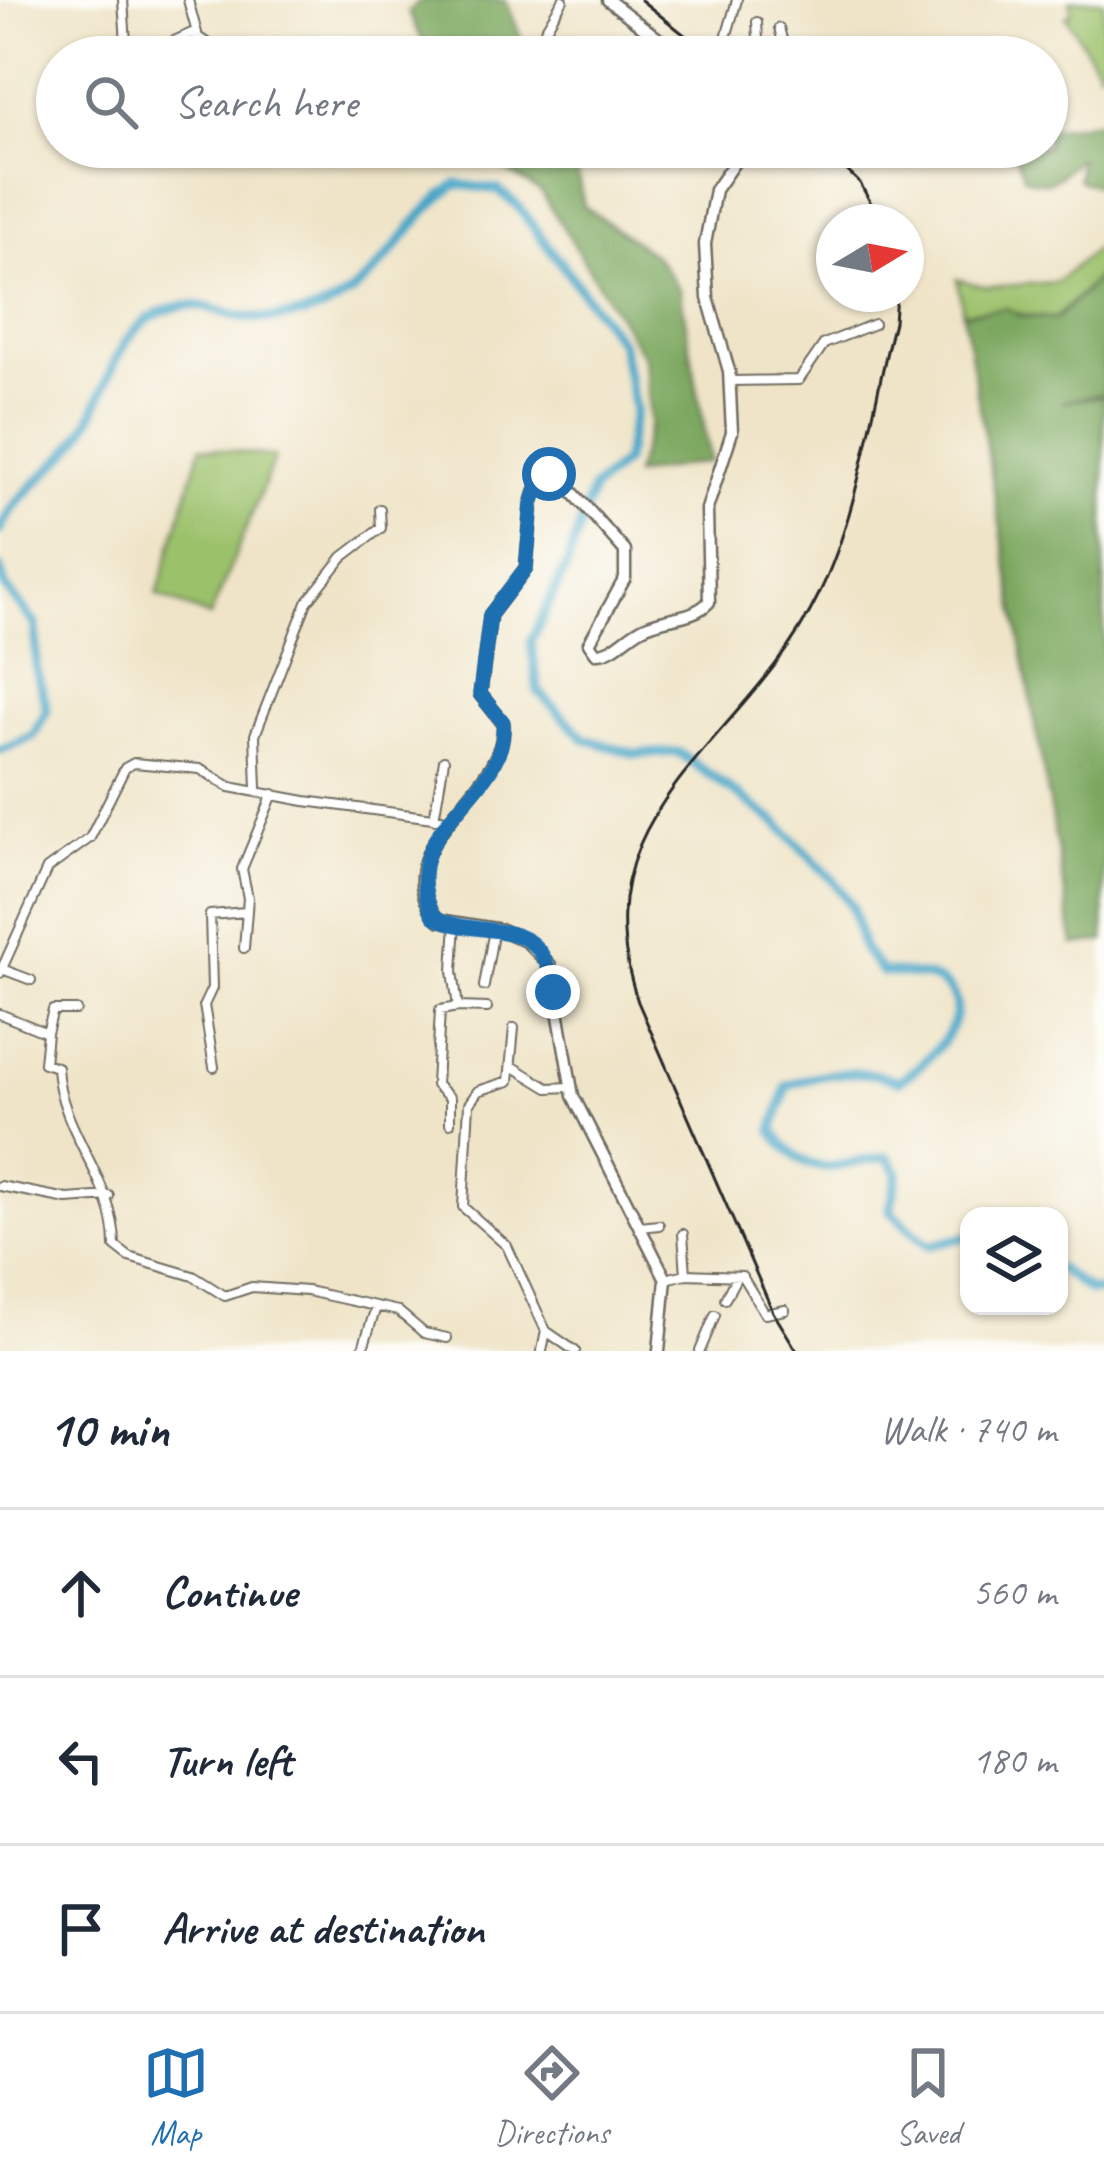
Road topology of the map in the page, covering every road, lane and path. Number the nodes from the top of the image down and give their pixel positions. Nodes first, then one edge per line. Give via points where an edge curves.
1 (123, 0) edge
2 (188, 0) edge
3 (563, 0) edge
4 (608, 0) edge
5 (737, 0) edge
6 (757, 22) dead end
7 (779, 28) dead end
8 (545, 30) dead end
9 (197, 34) junction
10 (126, 36) edge
11 (192, 36) edge
12 (200, 36) edge
13 (655, 36) edge
14 (725, 36) edge
15 (757, 36) edge
16 (781, 36) edge
17 (731, 168) edge
18 (874, 325) dead end
19 (730, 381) junction
20 (380, 509) dead end
21 (332, 557) dead end
22 (332, 569) junction
23 (445, 760) dead end
24 (257, 788) junction
25 (273, 794) junction
26 (441, 820) junction
27 (246, 912) junction
28 (456, 922) junction
29 (494, 929) junction
30 (244, 948) dead end
31 (1, 971) edge
32 (32, 980) dead end
33 (484, 986) dead end
34 (458, 1007) junction
35 (487, 1008) dead end
36 (76, 1010) dead end
37 (0, 1014) edge
38 (514, 1028) dead end
39 (46, 1033) junction
40 (512, 1066) junction
41 (214, 1067) dead end
42 (571, 1088) junction
43 (450, 1123) dead end
44 (0, 1186) edge
45 (109, 1196) junction
46 (659, 1225) dead end
47 (640, 1228) junction
48 (683, 1234) dead end
49 (686, 1274) junction
50 (737, 1276) junction
51 (666, 1279) junction
52 (725, 1299) dead end
53 (376, 1306) junction
54 (785, 1310) dead end
55 (715, 1315) dead end
56 (546, 1331) junction
57 (447, 1338) dead end
58 (573, 1350) edge
59 (362, 1351) edge
60 (542, 1351) edge
61 (659, 1351) edge
62 (700, 1351) edge

1 - 10 street
2 - 9 street
3 - 8 street
4 - 13 main road
5 - 14 street
6 - 15 street
7 - 16 street
9 - 11 street
9 - 12 street
17 - 19 main road via 716,190 705,244 708,298
18 - 19 street via 824,344 799,380
19 - 26 main road via 732,442 706,514 709,602 693,613 641,628 601,654 589,643 627,561 581,498 555,476 537,482 526,568 492,608 481,673 480,694 503,722 503,740 477,789
20 - 22 street via 381,528
21 - 22 street
22 - 24 street via 307,602 255,735
23 - 26 street
24 - 25 street
24 - 31 street via 230,787 193,767 128,765 90,838 47,869
25 - 26 street
25 - 27 street via 243,862
26 - 28 main road via 425,886 434,916
27 - 30 street
27 - 41 street via 210,915 212,988 204,1007
28 - 29 main road
28 - 34 street
29 - 33 street
29 - 42 main road via 527,942 550,965
31 - 32 street
34 - 35 street
34 - 43 street via 440,1010 436,1021 436,1085 450,1098
36 - 39 street via 53,1010
37 - 39 street
38 - 40 street
39 - 45 street via 44,1064 57,1068 58,1096
40 - 42 street via 550,1088
40 - 56 street via 506,1084 478,1091 469,1104 463,1207 507,1246
42 - 47 main road
44 - 45 street via 67,1199
45 - 53 street via 115,1246 129,1257 225,1295 252,1287 308,1291
46 - 47 street
47 - 51 main road
48 - 49 street
49 - 50 street
49 - 51 street
50 - 52 street
50 - 54 street via 765,1314
51 - 61 main road
53 - 57 street
53 - 59 street
55 - 62 street
56 - 58 street
56 - 60 street

